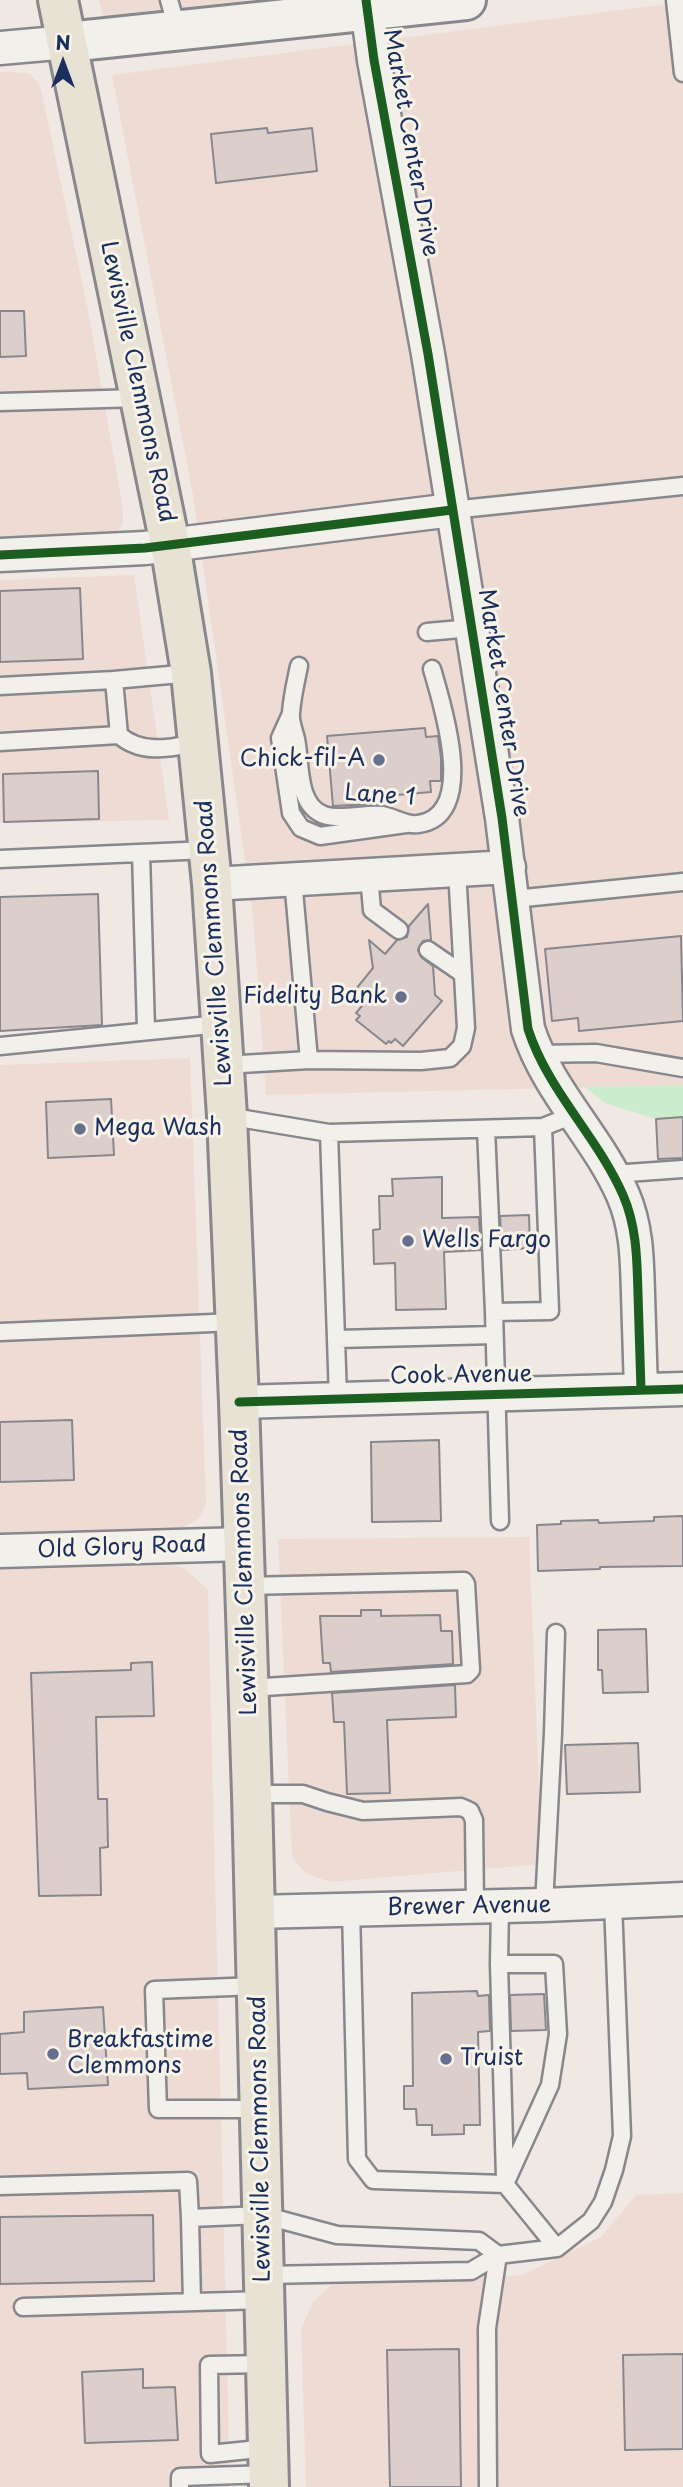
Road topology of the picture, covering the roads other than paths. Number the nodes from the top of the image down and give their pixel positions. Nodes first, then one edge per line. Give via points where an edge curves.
1 (58, 0) edge
2 (467, 0) edge
3 (676, 0) edge
4 (367, 5) edge
5 (174, 15) edge
6 (68, 43) junction
7 (0, 48) edge
8 (683, 73) edge
9 (141, 398) junction
10 (0, 402) edge
11 (683, 486) edge
12 (452, 510) junction
13 (170, 544) junction
14 (0, 555) edge
15 (471, 628) junction
16 (426, 632) dead end
17 (299, 666) dead end
18 (432, 668) dead end
19 (191, 673) junction
20 (114, 680) junction
21 (0, 686) edge
22 (290, 716) junction
23 (119, 735) junction
24 (0, 742) edge
25 (199, 743) junction
26 (408, 823) junction
27 (141, 853) junction
28 (0, 859) edge
29 (210, 867) junction
30 (509, 867) junction
31 (457, 870) junction
32 (369, 875) junction
33 (293, 879) junction
34 (683, 882) edge
35 (514, 900) junction
36 (398, 930) dead end
37 (428, 950) dead end
38 (463, 974) junction
39 (222, 1024) junction
40 (146, 1030) junction
41 (0, 1046) edge
42 (536, 1054) junction
43 (309, 1060) junction
44 (224, 1065) junction
45 (683, 1068) edge
46 (573, 1115) junction
47 (227, 1116) junction
48 (543, 1127) junction
49 (486, 1129) junction
50 (329, 1133) junction
51 (683, 1169) edge
52 (613, 1174) junction
53 (494, 1312) junction
54 (236, 1322) junction
55 (0, 1332) edge
56 (494, 1335) junction
57 (337, 1339) junction
58 (683, 1389) edge
59 (641, 1390) junction
60 (496, 1394) junction
61 (338, 1398) junction
62 (239, 1402) junction
63 (500, 1521) dead end
64 (244, 1544) junction
65 (0, 1551) edge
66 (245, 1586) junction
67 (556, 1633) dead end
68 (249, 1688) junction
69 (252, 1794) junction
70 (683, 1899) edge
71 (613, 1903) junction
72 (544, 1905) junction
73 (487, 1907) junction
74 (351, 1909) junction
75 (255, 1912) junction
76 (499, 1964) junction
77 (257, 1986) junction
78 (260, 2109) junction
79 (505, 2184) junction
80 (0, 2186) edge
81 (262, 2215) junction
82 (190, 2218) junction
83 (557, 2248) junction
84 (498, 2255) junction
85 (264, 2288) junction
86 (192, 2302) junction
87 (23, 2307) dead end
88 (267, 2364) junction
89 (269, 2470) edge
90 (180, 2487) edge
91 (488, 2487) edge

1 - 6 main road, Lewisville Clemmons Road
2 - 4 street
3 - 8 lane
4 - 5 street
4 - 12 street, Market Center Drive
5 - 6 street
6 - 7 street
6 - 9 main road, Lewisville Clemmons Road
9 - 10 lane
9 - 13 main road, Lewisville Clemmons Road
11 - 12 lane
12 - 13 street
12 - 15 street, Market Center Drive
13 - 14 street
13 - 19 main road, Lewisville Clemmons Road
15 - 16 lane
15 - 30 street, Market Center Drive
17 - 22 lane, Lane 1
18 - 26 lane, Lane 1 via 445,713 453,783 442,812 432,820
19 - 20 lane
19 - 25 main road, Lewisville Clemmons Road
20 - 21 lane
20 - 23 lane
22 - 26 lane, Lane 1 via 309,804 322,814 337,817 387,816
22 - 26 lane via 280,738 291,813 301,828 320,836
23 - 24 lane
23 - 25 lane via 148,749
25 - 29 main road, Lewisville Clemmons Road
27 - 28 lane
27 - 29 lane
27 - 40 lane
29 - 33 street
29 - 39 main road, Lewisville Clemmons Road
30 - 31 street
30 - 35 street, Market Center Drive
31 - 32 street
31 - 38 lane
32 - 33 street
32 - 36 lane via 372,910
33 - 43 lane
34 - 35 lane
35 - 42 street, Market Center Drive via 528,1029
37 - 38 lane
38 - 43 lane via 466,1028 462,1046 450,1058
39 - 40 lane
39 - 44 main road, Lewisville Clemmons Road
40 - 41 lane
42 - 45 lane via 596,1053
42 - 46 street, Market Center Drive
43 - 44 lane
44 - 47 main road, Lewisville Clemmons Road
46 - 48 lane
46 - 52 street, Market Center Drive
47 - 50 lane
47 - 54 main road, Lewisville Clemmons Road
48 - 49 lane
48 - 53 lane via 550,1311
49 - 50 lane
49 - 53 lane
50 - 57 lane
51 - 52 lane
52 - 59 street, Market Center Drive via 631,1214 636,1243
53 - 56 lane
54 - 55 lane
54 - 62 main road, Lewisville Clemmons Road
56 - 57 lane
56 - 60 lane
57 - 61 lane
58 - 59 street, Cook Avenue
59 - 60 street, Cook Avenue
60 - 61 street, Cook Avenue
60 - 63 lane
61 - 62 street, Cook Avenue
62 - 64 main road, Lewisville Clemmons Road
64 - 65 street, Old Glory Road
64 - 66 main road, Lewisville Clemmons Road
66 - 68 main road, Lewisville Clemmons Road
66 - 68 lane via 464,1581 471,1670 467,1675
67 - 72 lane
68 - 69 main road, Lewisville Clemmons Road
69 - 73 lane via 303,1794 363,1811 461,1807 470,1811
69 - 75 main road, Lewisville Clemmons Road
70 - 71 street, Brewer Avenue
71 - 72 street, Brewer Avenue
71 - 83 lane via 622,2136 603,2202 591,2221
72 - 73 street, Brewer Avenue
73 - 74 street, Brewer Avenue
73 - 76 lane
74 - 75 street, Brewer Avenue
74 - 79 lane via 357,2159 373,2180
75 - 77 main road, Lewisville Clemmons Road
76 - 79 lane
76 - 79 lane via 554,1964 558,2034 551,2085
77 - 78 main road, Lewisville Clemmons Road
77 - 78 lane via 154,1990 158,2109
78 - 81 main road, Lewisville Clemmons Road
79 - 83 lane
80 - 82 lane via 188,2181
81 - 82 lane
81 - 84 lane via 337,2235 479,2241
81 - 85 main road, Lewisville Clemmons Road
82 - 86 lane
83 - 84 lane
84 - 85 lane via 471,2271
84 - 91 lane via 487,2328
85 - 86 lane
85 - 88 main road, Lewisville Clemmons Road
86 - 87 lane
88 - 89 main road, Lewisville Clemmons Road
88 - 89 lane via 209,2365 210,2454
89 - 90 lane via 180,2477

